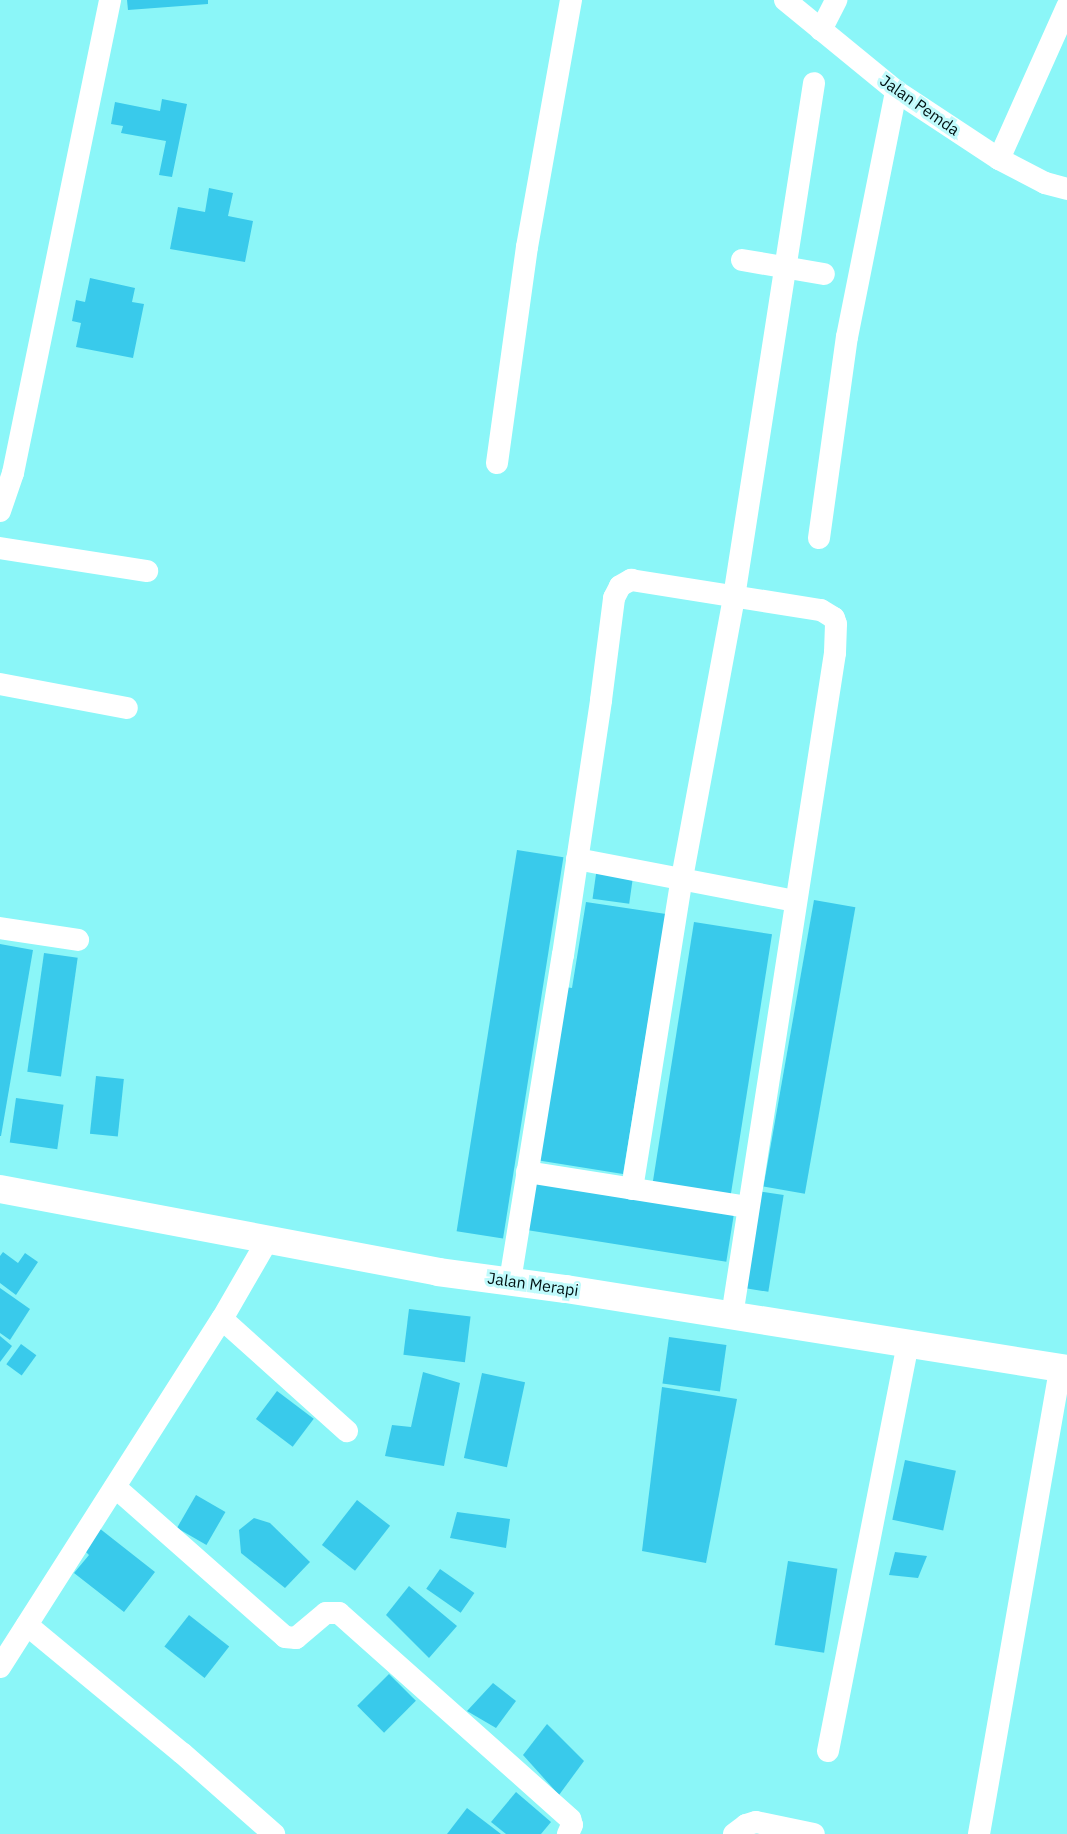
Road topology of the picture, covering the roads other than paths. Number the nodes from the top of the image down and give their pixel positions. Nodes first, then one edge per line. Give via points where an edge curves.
1 (110, 0) edge
2 (571, 0) edge
3 (785, 0) edge
4 (837, 0) edge
5 (1067, 8) edge
6 (821, 30) junction
7 (814, 83) dead end
8 (896, 91) junction
9 (999, 159) junction
10 (1067, 189) edge
11 (742, 260) dead end
12 (786, 267) junction
13 (824, 274) dead end
14 (497, 463) dead end
15 (0, 511) edge
16 (819, 538) dead end
17 (0, 548) edge
18 (147, 571) dead end
19 (734, 597) junction
20 (0, 684) edge
21 (127, 708) dead end
22 (577, 859) junction
23 (682, 878) junction
24 (795, 901) junction
25 (0, 928) edge
26 (78, 940) dead end
27 (527, 1172) junction
28 (0, 1189) edge
29 (632, 1189) junction
30 (748, 1207) junction
31 (267, 1241) junction
32 (510, 1281) junction
33 (732, 1316) junction
34 (222, 1319) junction
35 (908, 1344) junction
36 (1064, 1369) edge
37 (347, 1431) dead end
38 (115, 1487) junction
39 (27, 1625) junction
40 (0, 1667) edge
41 (828, 1751) dead end
42 (274, 1834) edge
43 (568, 1834) edge
44 (734, 1834) edge
45 (814, 1834) edge
46 (979, 1834) edge

1 - 15 street via 13,473
2 - 14 street via 527,247
3 - 6 street, Jalan Pemda
4 - 6 street
5 - 9 street
6 - 8 street, Jalan Pemda
7 - 12 street
8 - 9 street, Jalan Pemda
8 - 16 street via 847,337
9 - 10 street, Jalan Pemda via 1045,183
11 - 12 street
12 - 13 street
12 - 19 street
17 - 18 street
19 - 22 street via 631,580 618,589
19 - 23 street
19 - 24 street via 821,610 834,618 837,627
20 - 21 street
22 - 23 street
22 - 27 street
23 - 24 street
23 - 29 street
24 - 30 street
25 - 26 street
27 - 29 street
27 - 32 street
28 - 31 street, Jalan Merapi
29 - 30 street
30 - 33 street
31 - 32 street, Jalan Merapi
31 - 34 street
32 - 33 street, Jalan Merapi
33 - 35 street, Jalan Merapi
34 - 37 street
34 - 38 street
35 - 36 street, Jalan Merapi
35 - 41 street
36 - 46 street
38 - 39 street
38 - 43 street via 285,1637 296,1638 326,1613 339,1612 570,1819
39 - 40 street
39 - 42 street
44 - 45 street via 756,1821

